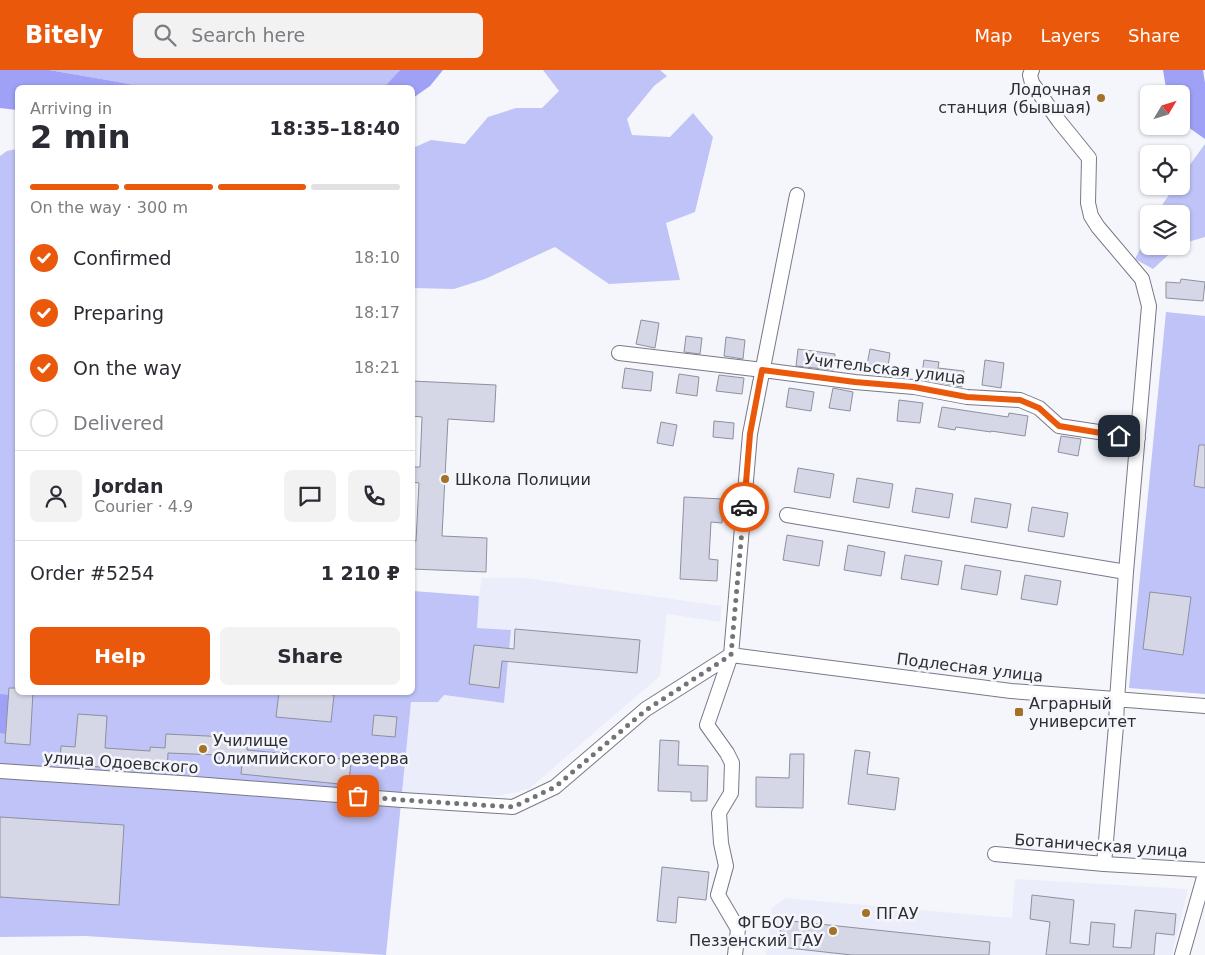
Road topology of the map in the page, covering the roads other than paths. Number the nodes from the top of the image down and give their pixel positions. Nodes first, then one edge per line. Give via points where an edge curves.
1 (1032, 70) edge
2 (797, 195) dead end
3 (619, 353) dead end
4 (762, 370) junction
5 (1138, 438) junction
6 (787, 515) dead end
7 (1126, 572) junction
8 (731, 655) junction
9 (1117, 700) junction
10 (1205, 706) edge
11 (0, 771) edge
12 (995, 854) dead end
13 (1104, 864) junction
14 (1205, 870) edge
15 (1205, 874) edge
16 (735, 955) edge
17 (1182, 955) edge

1 - 5 street via 1032,83 1089,158 1088,203 1091,216 1142,279 1149,306
2 - 4 street
3 - 4 street, Учительская улица
4 - 5 street, Учительская улица via 914,387 967,397 1020,400 1039,408 1059,426
4 - 8 street via 750,434
5 - 7 street
6 - 7 street
7 - 9 street
8 - 9 street, Подлесная улица via 1011,691
8 - 11 street, улица Одоевского via 646,710 555,787 513,807
8 - 16 street via 707,725 732,763 731,793 719,813 726,866 718,895 738,929
9 - 10 street, Подлесная улица
9 - 13 street
12 - 13 street, Ботаническая улица
13 - 14 street, Ботаническая улица
15 - 17 street

